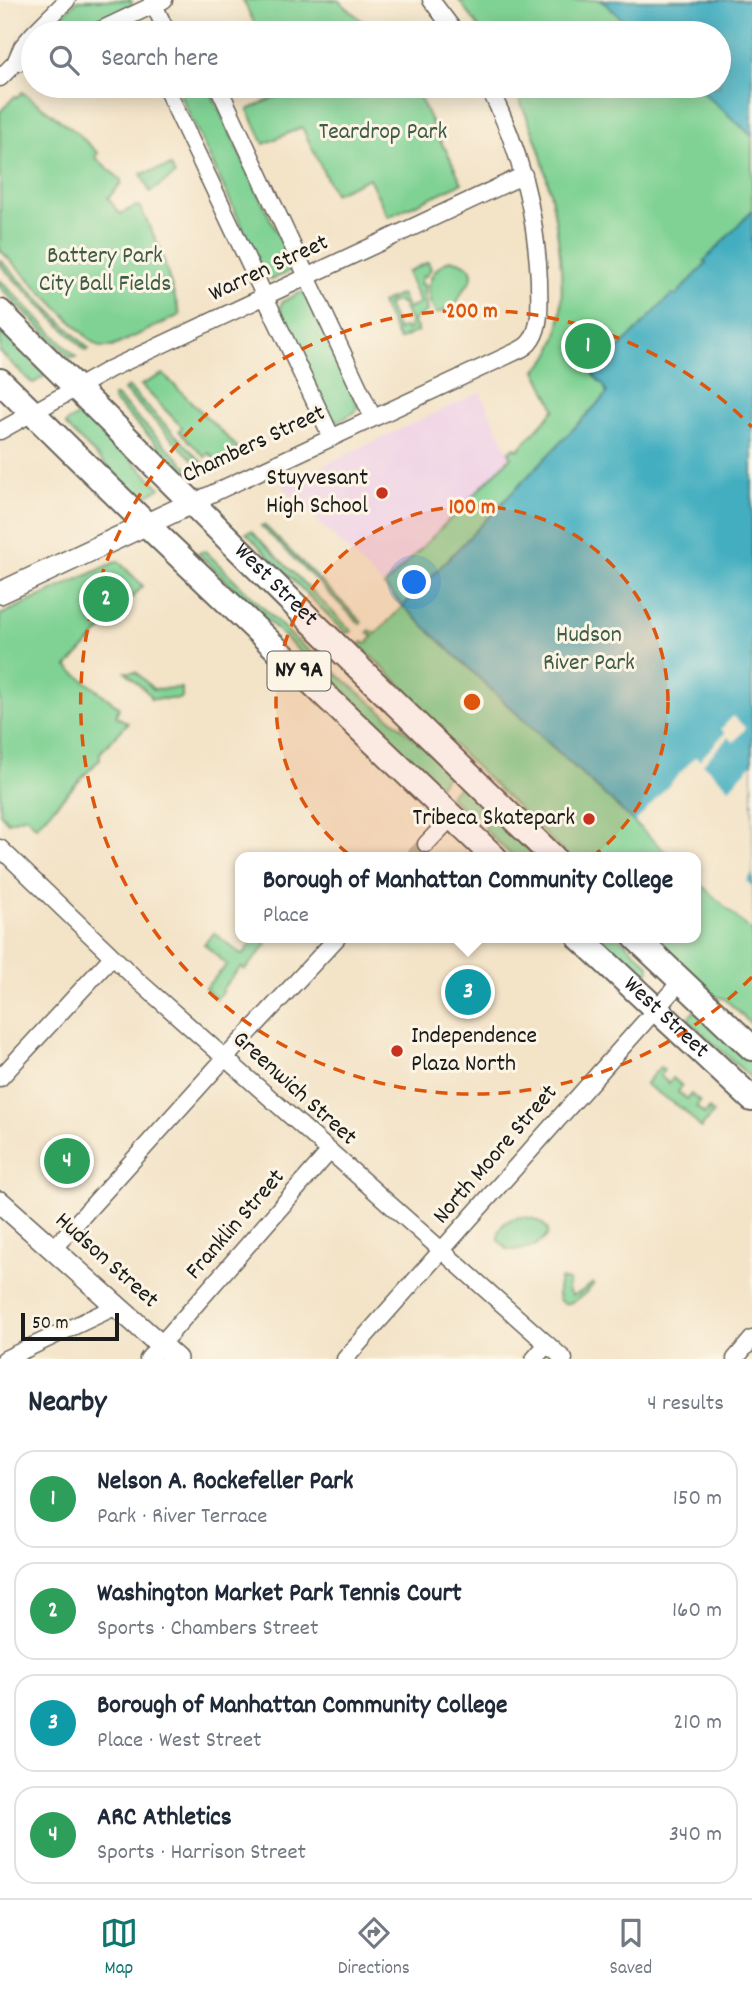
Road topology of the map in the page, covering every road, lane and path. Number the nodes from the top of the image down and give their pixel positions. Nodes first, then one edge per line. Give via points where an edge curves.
1 (67, 0) edge
2 (431, 0) edge
3 (156, 2) edge
4 (47, 21) edge
5 (118, 21) edge
6 (163, 21) edge
7 (447, 21) edge
8 (21, 49) edge
9 (21, 62) edge
10 (15, 63) junction
11 (0, 78) edge
12 (171, 98) edge
13 (224, 98) edge
14 (493, 98) edge
15 (524, 176) junction
16 (308, 276) junction
17 (264, 296) junction
18 (0, 312) edge
19 (0, 381) edge
20 (76, 387) junction
21 (34, 414) junction
22 (373, 418) junction
23 (0, 431) edge
24 (332, 438) junction
25 (192, 503) junction
26 (146, 524) junction
27 (0, 593) edge
28 (452, 817) junction
29 (426, 844) tunnel mouth
30 (489, 852) edge
31 (548, 852) edge
32 (3, 857) edge
33 (332, 943) edge
34 (585, 943) edge
35 (641, 943) edge
36 (112, 957) junction
37 (681, 981) junction
38 (656, 1009) junction
39 (752, 1048) edge
40 (225, 1058) junction
41 (0, 1078) edge
42 (752, 1099) edge
43 (330, 1151) junction
44 (0, 1202) edge
45 (53, 1249) junction
46 (441, 1251) junction
47 (117, 1306) junction
48 (547, 1344) junction
49 (750, 1344) edge
50 (161, 1354) edge
51 (5, 1359) edge
52 (345, 1359) edge
53 (534, 1359) edge
54 (564, 1359) edge
55 (735, 1359) edge

1 - 4 street
2 - 7 street
3 - 5 street
3 - 6 street
8 - 10 street
9 - 10 street
10 - 11 street
12 - 17 street
13 - 16 street
14 - 15 street
15 - 16 street, Warren Street
15 - 22 street, Chambers Street via 536,239 539,293 537,327 530,343
16 - 17 street, Warren Street
16 - 22 street
17 - 20 street, Warren Street
17 - 24 street
18 - 20 highway, West Street / NY 9A
19 - 21 highway, West Street / NY 9A
20 - 21 street, Warren Street
20 - 25 highway, West Street / NY 9A
21 - 23 street, Warren Street
21 - 26 highway, West Street / NY 9A
22 - 24 street, Chambers Street
24 - 25 street, Chambers Street
25 - 26 main road, Chambers Street
25 - 31 highway, West Street / NY 9A
26 - 27 main road, Chambers Street
26 - 28 highway, West Street / NY 9A
28 - 29 street
28 - 30 highway, West Street / NY 9A
32 - 36 street, Greenwich Street
33 - 40 street
34 - 38 highway, West Street
35 - 37 highway, West Street
36 - 40 street, Greenwich Street
36 - 41 street
37 - 38 street, North Moore Street
37 - 39 highway, West Street
38 - 42 highway, West Street
38 - 46 street, North Moore Street
40 - 43 street, Greenwich Street
40 - 45 street
43 - 46 street, Greenwich Street
43 - 50 street, Franklin Street
44 - 45 main road, Hudson Street
45 - 47 main road, Hudson Street
46 - 48 street, Greenwich Street
46 - 52 street, North Moore Street
47 - 50 main road, Hudson Street
47 - 51 street
48 - 53 street
48 - 54 street, Greenwich Street
49 - 55 street

